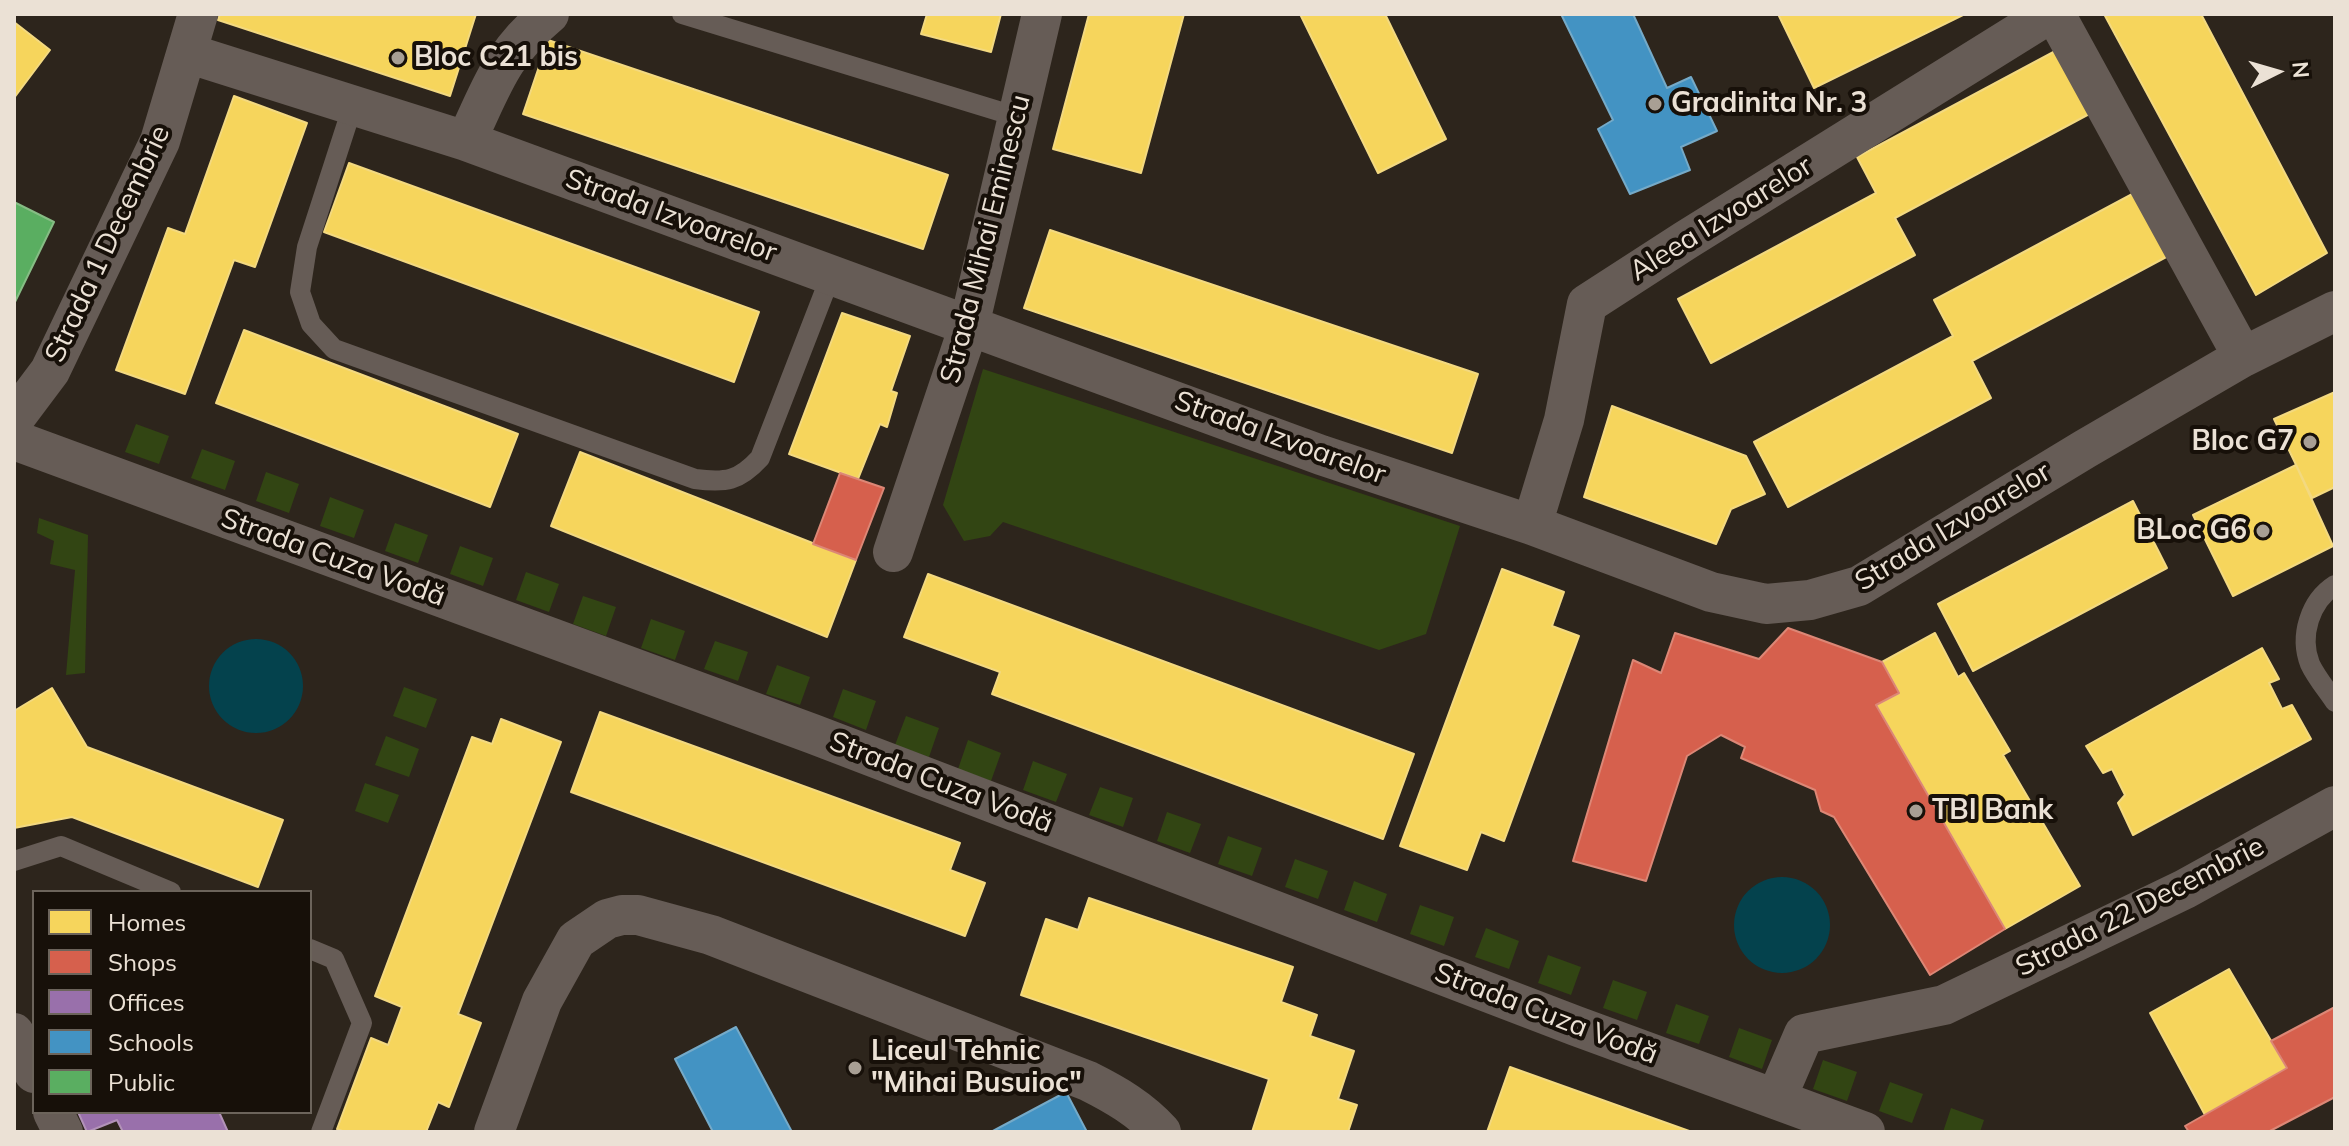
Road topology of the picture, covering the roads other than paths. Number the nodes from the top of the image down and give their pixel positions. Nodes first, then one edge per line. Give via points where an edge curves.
1 (198, 14) edge
2 (548, 14) edge
3 (682, 14) edge
4 (1042, 14) edge
5 (2052, 14) edge
6 (187, 53) junction
7 (353, 105) junction
8 (1018, 117) junction
9 (466, 141) junction
10 (831, 275) junction
11 (2335, 311) edge
12 (969, 326) junction
13 (2243, 357) junction
14 (14, 419) edge
15 (14, 440) edge
16 (1532, 525) junction
17 (893, 552) dead end
18 (2335, 585) edge
19 (2335, 702) edge
20 (2335, 806) edge
21 (14, 861) edge
22 (166, 890) edge
23 (312, 950) edge
24 (14, 1033) edge
25 (32, 1069) edge
26 (1776, 1099) junction
27 (54, 1114) edge
28 (63, 1132) edge
29 (321, 1132) edge
30 (494, 1132) edge
31 (1161, 1132) edge
32 (1865, 1132) edge

1 - 6 street, Strada 1 Decembrie
2 - 9 street via 506,58
3 - 8 lane
4 - 8 street, Strada Mihai Eminescu
5 - 13 street, Aleea Izvoarelor
5 - 16 street, Aleea Izvoarelor via 1587,304 1564,420
6 - 7 street, Strada Izvoarelor
6 - 14 street, Strada 1 Decembrie via 160,141 124,220 50,371
7 - 9 street, Strada Izvoarelor
7 - 10 lane via 302,277 300,292 318,333 334,349 695,479 719,482 745,475 760,458
8 - 12 street, Strada Mihai Eminescu
9 - 10 street, Strada Izvoarelor
10 - 12 street, Strada Izvoarelor
11 - 13 street, Strada Izvoarelor
12 - 16 street, Strada Izvoarelor via 1321,455
12 - 17 street, Strada Mihai Eminescu
13 - 16 street, Strada Izvoarelor via 1859,586 1822,597 1766,604 1740,600
15 - 26 street, Strada Cuza Vodă via 813,734
18 - 19 lane via 2313,606 2307,644 2310,665
20 - 26 street, Strada 22 Decembrie via 2185,889 1944,1005 1804,1034
21 - 22 lane via 61,846
23 - 29 lane via 334,959 362,1023
24 - 25 street
26 - 32 street, Strada Cuza Vodă
27 - 28 street
30 - 31 street via 542,1001 576,940 607,919 638,915 711,935 1088,1081 1141,1111

